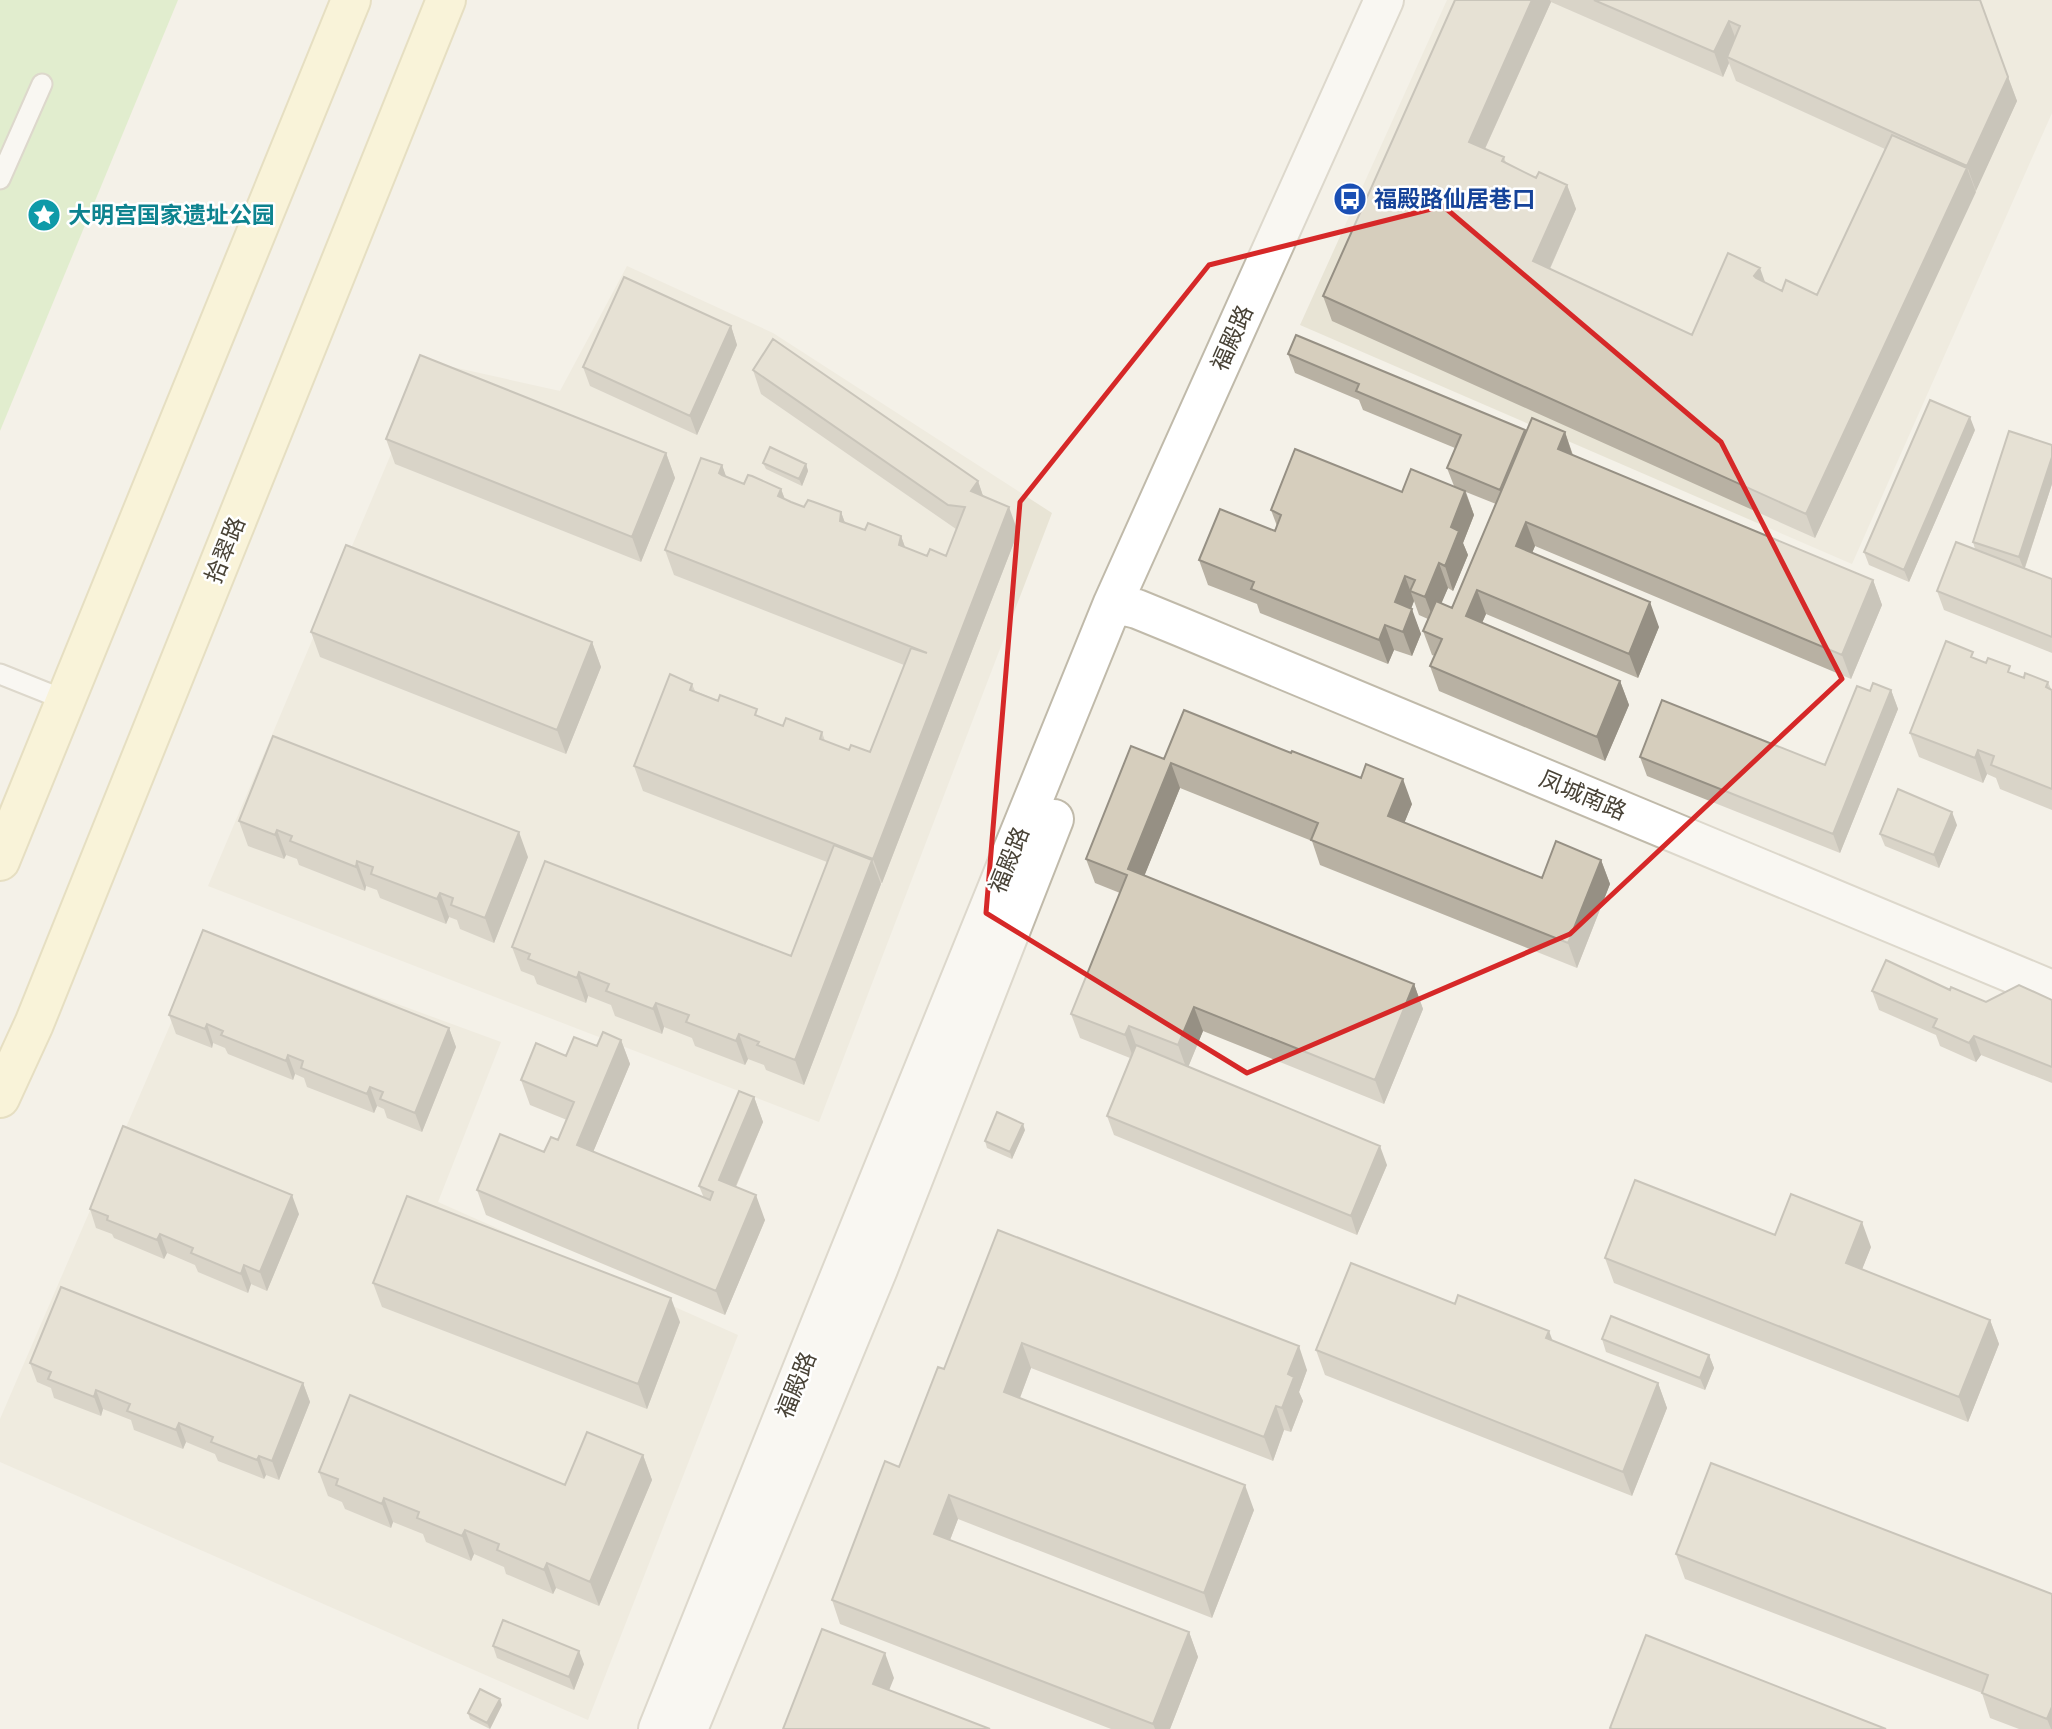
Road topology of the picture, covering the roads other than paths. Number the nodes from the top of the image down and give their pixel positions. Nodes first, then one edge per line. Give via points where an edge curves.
1 (351, 0) edge
2 (446, 0) edge
3 (1384, 0) edge
4 (1411, 0) edge
5 (42, 84) dead end
6 (0, 179) edge
7 (1125, 606) junction
8 (0, 674) edge
9 (65, 700) junction
10 (0, 861) edge
11 (2052, 990) edge
12 (0, 1098) edge
13 (658, 1729) edge
14 (688, 1729) edge

1 - 9 main road
2 - 12 main road, 拾翠路 via 45,998
3 - 7 street, 福殿路
4 - 7 street, 福殿路
5 - 6 lane
7 - 11 street, 凤城南路
7 - 13 street, 福殿路 via 811,1347
7 - 14 street, 福殿路 via 878,1269
8 - 9 lane
9 - 10 main road

